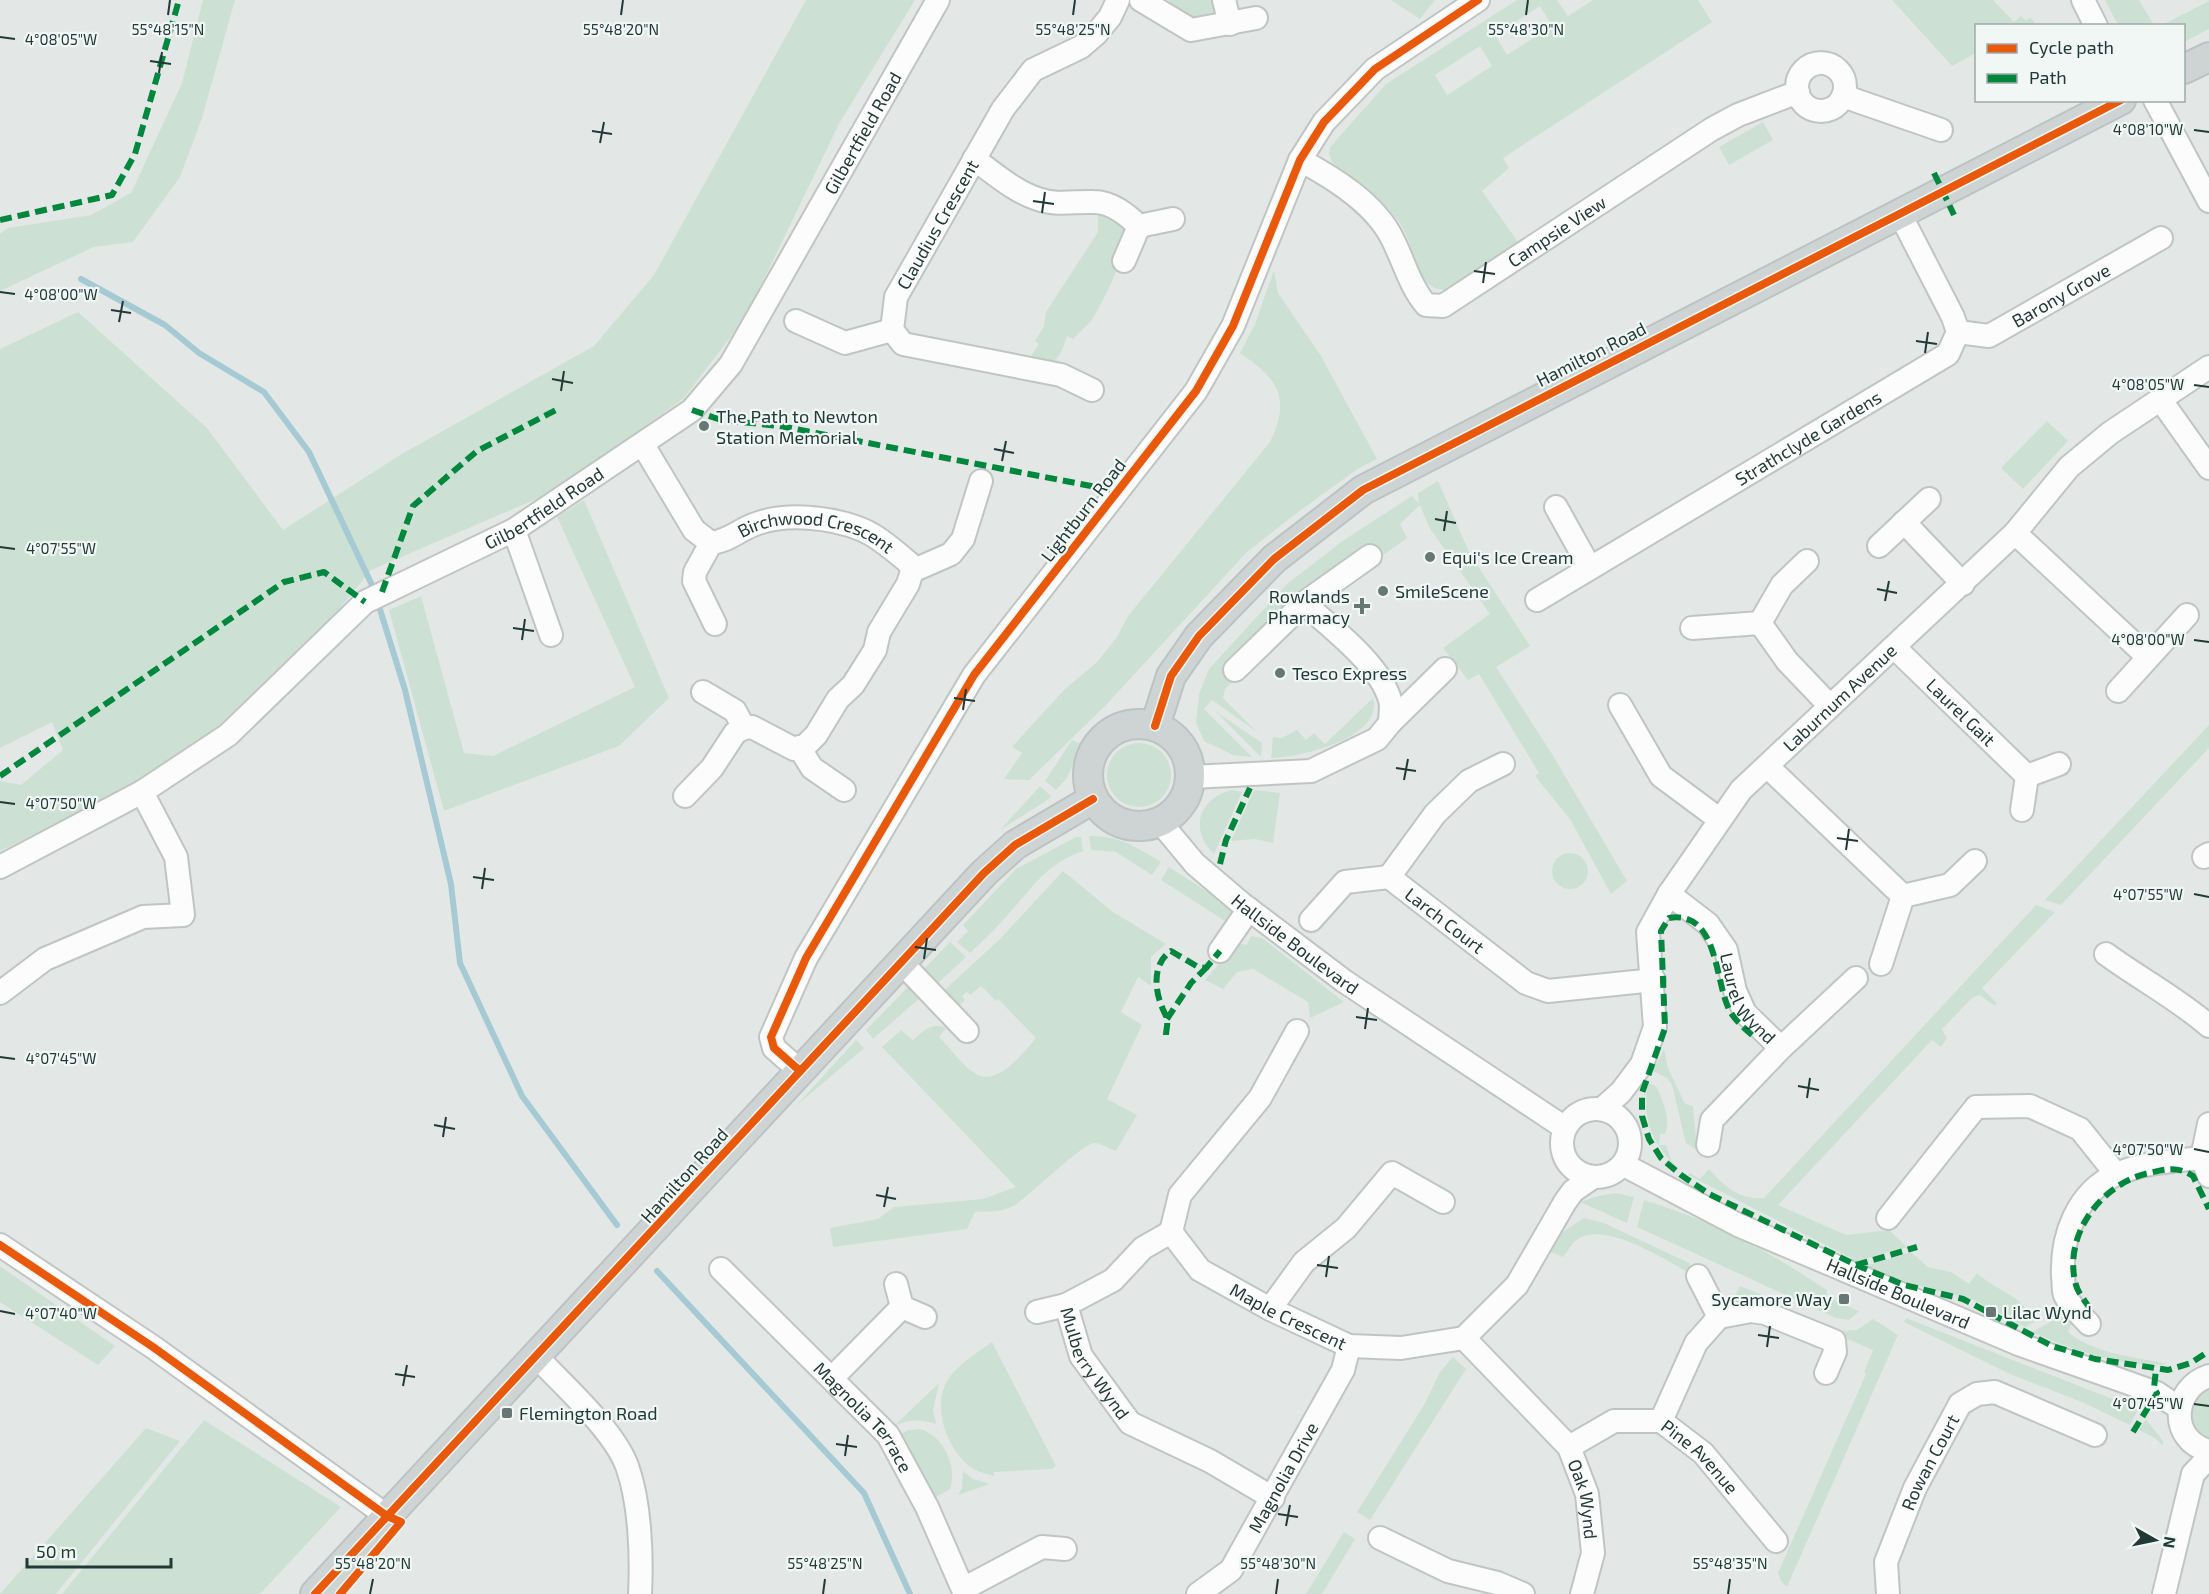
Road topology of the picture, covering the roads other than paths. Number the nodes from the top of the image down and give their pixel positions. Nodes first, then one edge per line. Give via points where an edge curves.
1 (938, 0) edge
2 (1118, 0) edge
3 (1142, 0) edge
4 (1224, 0) edge
5 (2083, 0) edge
6 (1474, 1) edge
7 (1256, 18) dead end
8 (1230, 24) junction
9 (2095, 24) edge
10 (2209, 57) edge
11 (2185, 69) edge
12 (1798, 92) junction
13 (1843, 96) junction
14 (2117, 102) edge
15 (2156, 102) edge
16 (1941, 130) dead end
17 (975, 159) junction
18 (1300, 160) junction
19 (2209, 201) edge
20 (1901, 216) junction
21 (1173, 219) dead end
22 (1139, 225) junction
23 (2161, 238) dead end
24 (1124, 261) dead end
25 (796, 321) dead end
26 (892, 330) junction
27 (1958, 332) junction
28 (2209, 367) edge
29 (1092, 390) dead end
30 (2160, 399) junction
31 (643, 446) junction
32 (2209, 468) edge
33 (981, 481) dead end
34 (1929, 499) dead end
35 (1556, 507) dead end
36 (1904, 522) junction
37 (514, 530) junction
38 (2015, 533) junction
39 (711, 543) junction
40 (1879, 546) dead end
41 (1370, 556) dead end
42 (1807, 561) dead end
43 (1590, 568) junction
44 (912, 571) junction
45 (1962, 584) junction
46 (1537, 600) dead end
47 (1304, 603) junction
48 (2187, 615) dead end
49 (1760, 623) junction
50 (716, 624) dead end
51 (1692, 628) dead end
52 (551, 635) dead end
53 (1895, 648) junction
54 (2148, 657) junction
55 (1445, 669) dead end
56 (1235, 670) dead end
57 (2118, 691) dead end
58 (703, 692) dead end
59 (1620, 705) dead end
60 (1829, 705) junction
61 (1390, 723) junction
62 (1155, 726) junction
63 (744, 728) junction
64 (799, 747) junction
65 (1503, 764) dead end
66 (2059, 764) dead end
67 (1767, 766) junction
68 (2027, 776) junction
69 (1191, 777) junction
70 (844, 790) dead end
71 (142, 792) junction
72 (685, 796) dead end
73 (1094, 799) junction
74 (2022, 810) dead end
75 (1719, 819) junction
76 (1160, 822) junction
77 (1976, 861) dead end
78 (0, 867) edge
79 (1389, 878) junction
80 (1669, 894) junction
81 (1903, 896) junction
82 (1249, 909) junction
83 (1311, 920) dead end
84 (1220, 951) dead end
85 (2106, 954) dead end
86 (902, 963) junction
87 (1881, 964) dead end
88 (1857, 978) dead end
89 (1654, 980) junction
90 (0, 993) edge
91 (2209, 1026) edge
92 (967, 1031) dead end
93 (1297, 1031) dead end
94 (1781, 1048) junction
95 (800, 1071) junction
96 (1602, 1109) junction
97 (2209, 1124) edge
98 (1565, 1128) junction
99 (1707, 1145) dead end
100 (1624, 1165) junction
101 (2206, 1167) edge
102 (2116, 1174) junction
103 (1592, 1178) junction
104 (1443, 1202) dead end
105 (1888, 1218) dead end
106 (1171, 1232) junction
107 (0, 1245) edge
108 (721, 1269) dead end
109 (1698, 1276) dead end
110 (896, 1284) dead end
111 (1066, 1305) junction
112 (902, 1307) junction
113 (1270, 1309) junction
114 (1037, 1312) dead end
115 (925, 1317) dead end
116 (1719, 1317) junction
117 (2088, 1324) dead end
118 (1464, 1338) junction
119 (1349, 1346) junction
120 (536, 1356) junction
121 (1826, 1373) dead end
122 (2209, 1376) edge
123 (832, 1378) junction
124 (2179, 1408) junction
125 (1662, 1421) junction
126 (2095, 1435) dead end
127 (1569, 1447) junction
128 (2209, 1451) edge
129 (2209, 1457) edge
130 (1273, 1498) junction
131 (387, 1516) junction
132 (1380, 1538) dead end
133 (1776, 1542) dead end
134 (1065, 1549) dead end
135 (964, 1592) edge
136 (315, 1594) edge
137 (640, 1594) edge
138 (1198, 1594) edge
139 (1523, 1594) edge
140 (1582, 1594) edge
141 (1888, 1594) edge
142 (2164, 1594) edge

1 - 31 street, Gilbertfield Road via 731,364 692,410
2 - 17 street, Claudius Crescent via 1096,34 1033,70 1003,109
3 - 8 street via 1191,30
4 - 8 street
5 - 9 street
6 - 18 street, Lightburn Road via 1375,69 1324,122
7 - 8 street
10 - 11 main road
12 - 13 street via 1806,105 1819,111 1834,108
12 - 13 street via 1804,70 1819,63 1834,67 1844,80
12 - 18 street, Campsie View via 1712,129 1443,306 1426,305 1416,294 1392,238 1368,207 1327,174
13 - 16 street
14 - 20 main road, Hamilton Road
15 - 19 street
17 - 22 street via 1039,200 1096,201 1125,213
17 - 26 street, Claudius Crescent via 896,297
18 - 95 street, Lightburn Road via 1233,326 1196,391 974,675 806,958 771,1037 779,1054
20 - 27 street
20 - 62 main road, Hamilton Road via 1696,316 1363,490 1274,559 1199,636 1171,676
21 - 22 street
22 - 24 street
23 - 27 street, Barony Grove via 1989,336
25 - 26 street via 845,343
26 - 29 street via 903,344 1061,375
27 - 43 street, Strathclyde Gardens via 1947,354
28 - 30 street, Laburnum Avenue
30 - 32 street
30 - 38 street, Laburnum Avenue via 2069,467
31 - 37 street, Gilbertfield Road
31 - 39 street, Birchwood Crescent via 694,530
33 - 44 street, Birchwood Crescent via 963,539 951,554
34 - 36 street
35 - 43 street
36 - 40 street
36 - 45 street
37 - 52 street
37 - 71 street, Gilbertfield Road via 365,602 228,735
38 - 45 street, Laburnum Avenue
38 - 54 street
39 - 44 street, Birchwood Crescent via 724,542 753,525 783,518 825,520 864,530 909,563
39 - 50 street, Birchwood Crescent via 694,581
41 - 47 street
42 - 49 street via 1782,585
43 - 46 street, Strathclyde Gardens
44 - 64 street, Birchwood Crescent via 909,584 879,632 874,650 853,686 838,699 816,735
45 - 53 street, Laburnum Avenue
47 - 56 street
47 - 61 street via 1372,668 1391,702
48 - 54 street
49 - 51 street
49 - 60 street via 1787,661
53 - 60 street, Laburnum Avenue
53 - 68 street, Laurel Gait
54 - 57 street
55 - 61 street
58 - 63 street via 735,711
59 - 75 street via 1661,776
60 - 67 street, Laburnum Avenue
61 - 69 street via 1377,739 1311,771
62 - 69 main road via 1170,733 1180,745 1189,760
62 - 73 main road via 1137,724 1118,729 1101,740 1090,759
63 - 64 street via 752,727 780,743
63 - 72 street via 735,733 712,768
64 - 70 street via 812,768
65 - 79 street, Larch Court via 1469,781 1435,814
66 - 68 street
67 - 75 street, Laburnum Avenue via 1741,790
67 - 81 street
68 - 74 street
69 - 76 main road via 1179,808
71 - 78 street, Gilbertfield Road
71 - 90 street via 176,857 183,915 142,917 45,959
73 - 76 main road via 1105,815 1116,822 1135,827
73 - 86 main road, Hamilton Road via 999,857
75 - 80 street, Laburnum Avenue
76 - 82 street, Hallside Boulevard via 1195,864
77 - 81 street via 1950,885
79 - 83 street via 1345,882
79 - 89 street, Larch Court via 1526,983 1548,991
80 - 89 street, Laburnum Avenue via 1648,932
80 - 94 street, Laurel Wynd via 1708,924 1726,950 1734,991 1745,1013
81 - 87 street
82 - 84 street
82 - 98 street, Hallside Boulevard via 1344,981
85 - 91 street via 2186,1005
86 - 92 street
86 - 95 main road, Hamilton Road
88 - 94 street
89 - 96 street, Laburnum Avenue via 1655,1027 1642,1064
93 - 106 street via 1260,1098 1180,1195
94 - 99 street via 1712,1120
95 - 120 main road, Hamilton Road
96 - 98 street via 1579,1113
96 - 100 street via 1620,1118 1629,1131 1631,1146
97 - 101 street
98 - 103 street via 1563,1155 1575,1171
100 - 103 street via 1614,1173
100 - 124 street, Hallside Boulevard via 1738,1225 2021,1345 2157,1393
101 - 102 street via 2155,1162
102 - 105 street via 2080,1129 2030,1106 1976,1107
102 - 117 street via 2092,1190 2067,1233 2064,1294
103 - 118 street via 1565,1202 1517,1285
104 - 113 street via 1392,1173 1346,1228 1304,1262
106 - 111 street, Mulberry Wynd via 1143,1248 1113,1280
106 - 113 street, Maple Crescent via 1200,1270
107 - 131 street via 217,1392
108 - 123 street, Magnolia Terrace
109 - 116 street
110 - 112 street
111 - 114 street
111 - 130 street, Mulberry Wynd via 1081,1356 1130,1423 1210,1461
112 - 115 street
112 - 123 street
113 - 119 street, Maple Crescent
116 - 121 street via 1751,1311 1779,1316 1834,1341 1835,1352
116 - 125 street via 1696,1342
118 - 119 street, Maple Crescent via 1401,1348
118 - 127 street, Oak Wynd
119 - 130 street, Magnolia Drive via 1342,1370
120 - 131 main road, Hamilton Road
120 - 137 street via 603,1428 627,1465 637,1514
122 - 124 street via 2190,1386
123 - 135 street, Magnolia Terrace via 888,1435 927,1507
124 - 128 street via 2184,1432 2191,1442
125 - 127 street, Pine Avenue via 1614,1421
125 - 133 street, Pine Avenue via 1703,1453
126 - 141 street, Rowan Court via 1995,1392 1977,1394 1960,1404 1915,1488 1886,1563
127 - 140 street, Oak Wynd via 1587,1494 1593,1552
129 - 142 street via 2193,1474
130 - 138 street, Magnolia Drive via 1231,1570
131 - 136 main road, Hamilton Road
132 - 139 street via 1448,1571
134 - 135 street via 1042,1547

